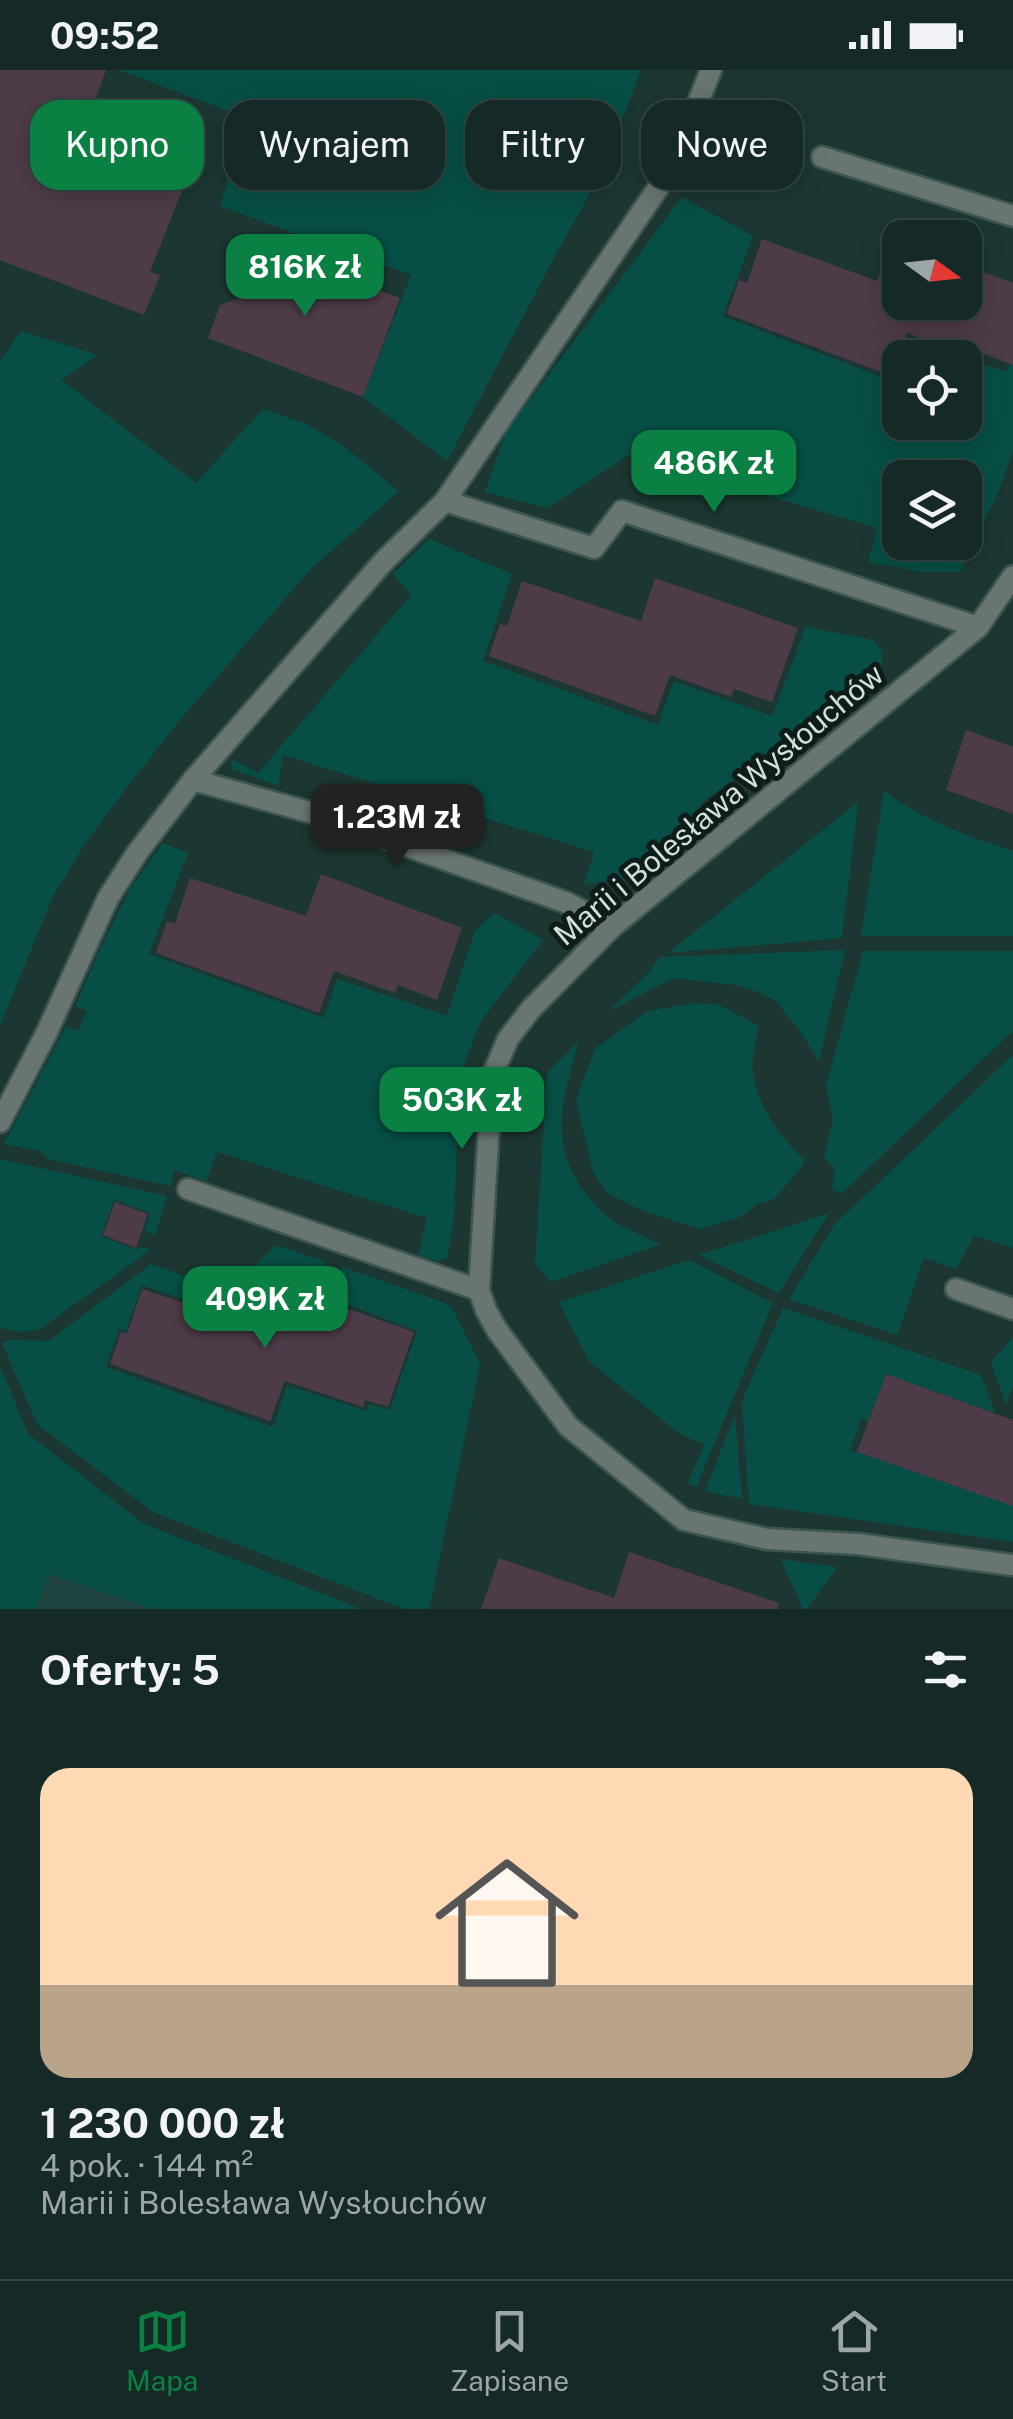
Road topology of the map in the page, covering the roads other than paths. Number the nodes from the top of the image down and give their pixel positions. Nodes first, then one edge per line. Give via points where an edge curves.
1 (711, 70) edge
2 (822, 157) dead end
3 (1013, 216) edge
4 (445, 501) junction
5 (1013, 576) edge
6 (978, 626) junction
7 (193, 780) junction
8 (614, 926) junction
9 (0, 1122) edge
10 (188, 1189) dead end
11 (956, 1289) dead end
12 (479, 1290) junction
13 (1013, 1309) edge
14 (1013, 1565) edge

1 - 4 street via 671,169
2 - 3 street
4 - 6 street via 594,548 622,511
4 - 7 street via 382,562
5 - 6 street, Marii i Bolesława Wysłouchów
6 - 8 street, Marii i Bolesława Wysłouchów
7 - 8 street via 313,813 565,902
7 - 9 street via 108,898
8 - 12 street, Marii i Bolesława Wysłouchów via 531,1009 492,1076
10 - 12 street
11 - 13 street
12 - 14 street via 498,1330 568,1426 684,1520 767,1539

